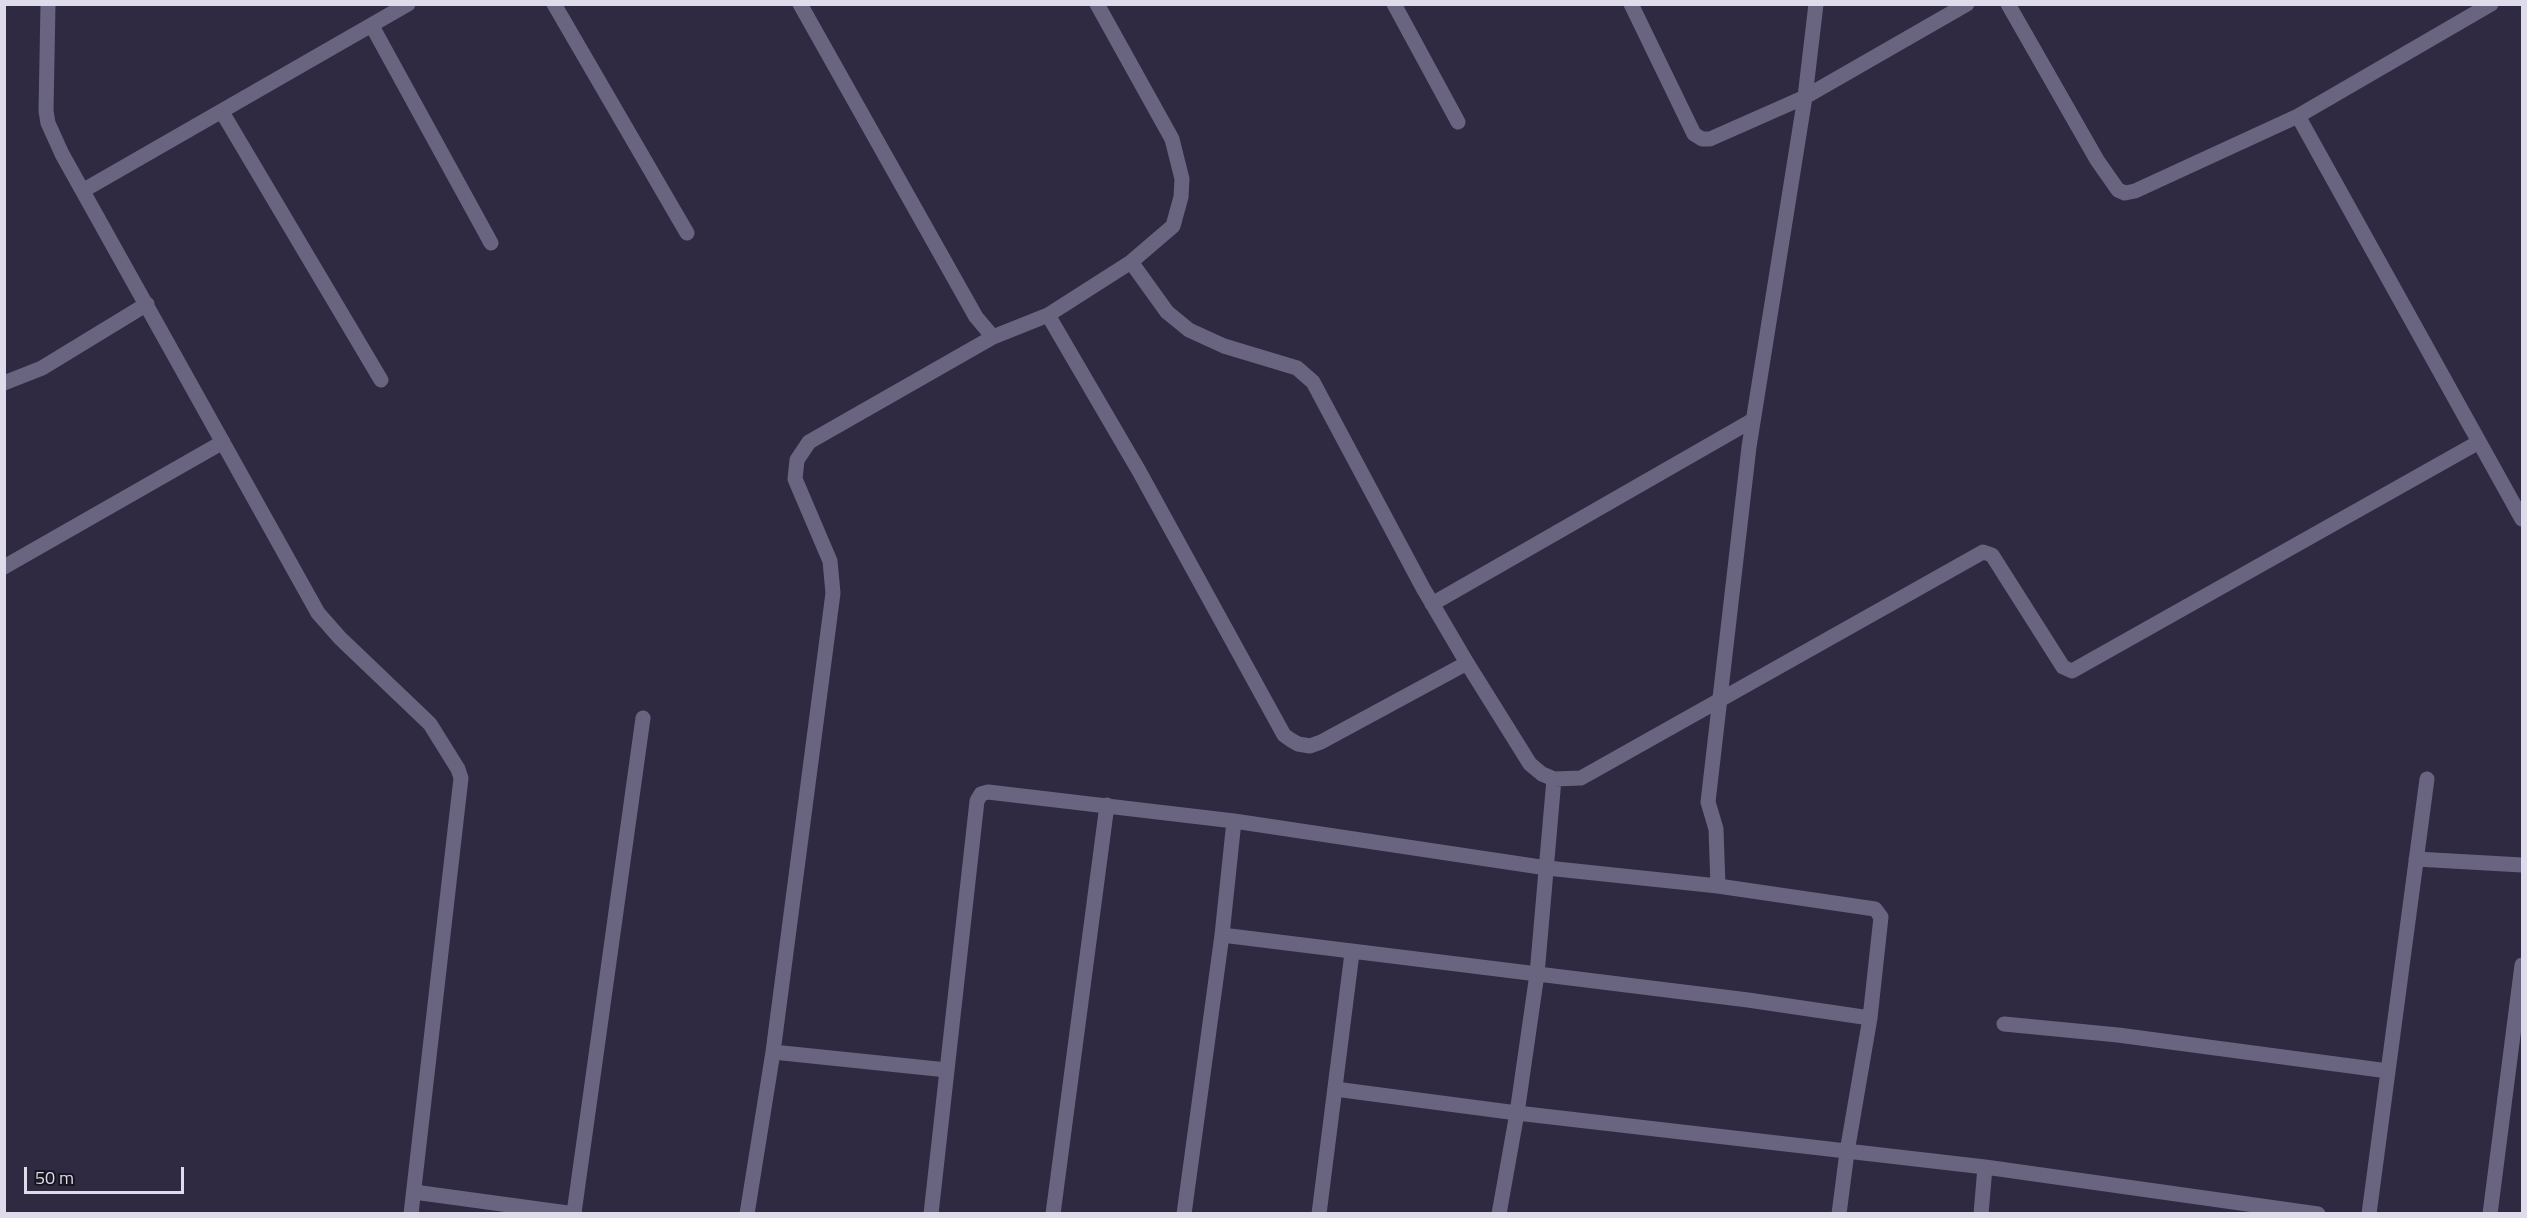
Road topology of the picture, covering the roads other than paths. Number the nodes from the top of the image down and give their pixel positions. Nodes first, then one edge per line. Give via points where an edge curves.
1 (48, 4) edge
2 (408, 4) edge
3 (554, 4) edge
4 (800, 4) edge
5 (1097, 4) edge
6 (1394, 4) edge
7 (1631, 4) edge
8 (1816, 4) edge
9 (1967, 4) edge
10 (2008, 4) edge
11 (2491, 4) edge
12 (372, 26) junction
13 (1805, 98) junction
14 (222, 112) junction
15 (2298, 116) junction
16 (1458, 122) dead end
17 (84, 190) junction
18 (687, 233) dead end
19 (491, 243) dead end
20 (1131, 262) junction
21 (147, 304) junction
22 (1048, 315) junction
23 (993, 337) junction
24 (381, 380) dead end
25 (4, 383) edge
26 (1753, 420) junction
27 (224, 442) junction
28 (2479, 442) junction
29 (2523, 519) edge
30 (4, 567) edge
31 (1432, 604) junction
32 (1467, 663) junction
33 (1719, 700) junction
34 (642, 718) dead end
35 (1554, 779) junction
36 (2427, 779) dead end
37 (1107, 805) junction
38 (1234, 821) junction
39 (2416, 860) junction
40 (2523, 866) edge
41 (1547, 868) junction
42 (1718, 886) junction
43 (1222, 935) junction
44 (1352, 953) junction
45 (2523, 965) edge
46 (1537, 974) junction
47 (1870, 1018) junction
48 (2004, 1024) dead end
49 (773, 1052) junction
50 (947, 1070) junction
51 (2388, 1071) junction
52 (1335, 1089) junction
53 (1517, 1113) junction
54 (1847, 1152) junction
55 (1985, 1167) junction
56 (414, 1192) junction
57 (411, 1214) edge
58 (574, 1214) edge
59 (747, 1214) edge
60 (931, 1214) edge
61 (1053, 1214) edge
62 (1184, 1214) edge
63 (1319, 1214) edge
64 (1499, 1214) edge
65 (1839, 1214) edge
66 (1981, 1214) edge
67 (2318, 1214) edge
68 (2369, 1214) edge
69 (2490, 1214) edge

1 - 17 street via 48,123
2 - 12 street
3 - 18 street
4 - 23 street via 976,316
5 - 20 street via 1172,139 1182,179 1173,226
6 - 16 street
7 - 13 street via 1698,137 1719,137
8 - 13 street
9 - 13 street
10 - 15 street via 2097,160 2122,192 2135,192
11 - 15 street
12 - 14 street
12 - 19 street
13 - 26 street
14 - 17 street
14 - 24 street
15 - 28 street
17 - 21 street
20 - 22 street
20 - 31 street via 1167,312 1196,335 1297,369 1313,382
21 - 25 street via 42,368
21 - 27 street
22 - 23 street
22 - 32 street via 1284,735 1298,744 1310,746 1321,742
23 - 49 street via 809,442 797,460 795,479 830,561 833,593
26 - 31 street
26 - 33 street
27 - 30 street
27 - 56 street via 318,613 430,724 461,778
28 - 29 street
28 - 33 street via 2072,671 2063,667 1992,555 1983,552
31 - 32 street
32 - 35 street via 1530,764
33 - 35 street via 1581,778
33 - 42 street via 1708,802 1716,829
34 - 58 street
35 - 41 street
36 - 39 street
37 - 38 street
37 - 50 street via 988,792 979,796
37 - 61 street
38 - 41 street
38 - 43 street
39 - 40 street
39 - 51 street
41 - 42 street
41 - 46 street
42 - 47 street via 1869,908 1879,913
43 - 44 street
43 - 62 street
44 - 46 street
44 - 52 street
45 - 69 street
46 - 47 street
46 - 53 street
47 - 54 street
48 - 51 street
49 - 50 street
49 - 59 street
50 - 60 street
51 - 68 street
52 - 53 street
52 - 63 street
53 - 54 street
53 - 64 street
54 - 55 street
54 - 65 street
55 - 66 street
55 - 67 street
56 - 57 street
56 - 58 street

